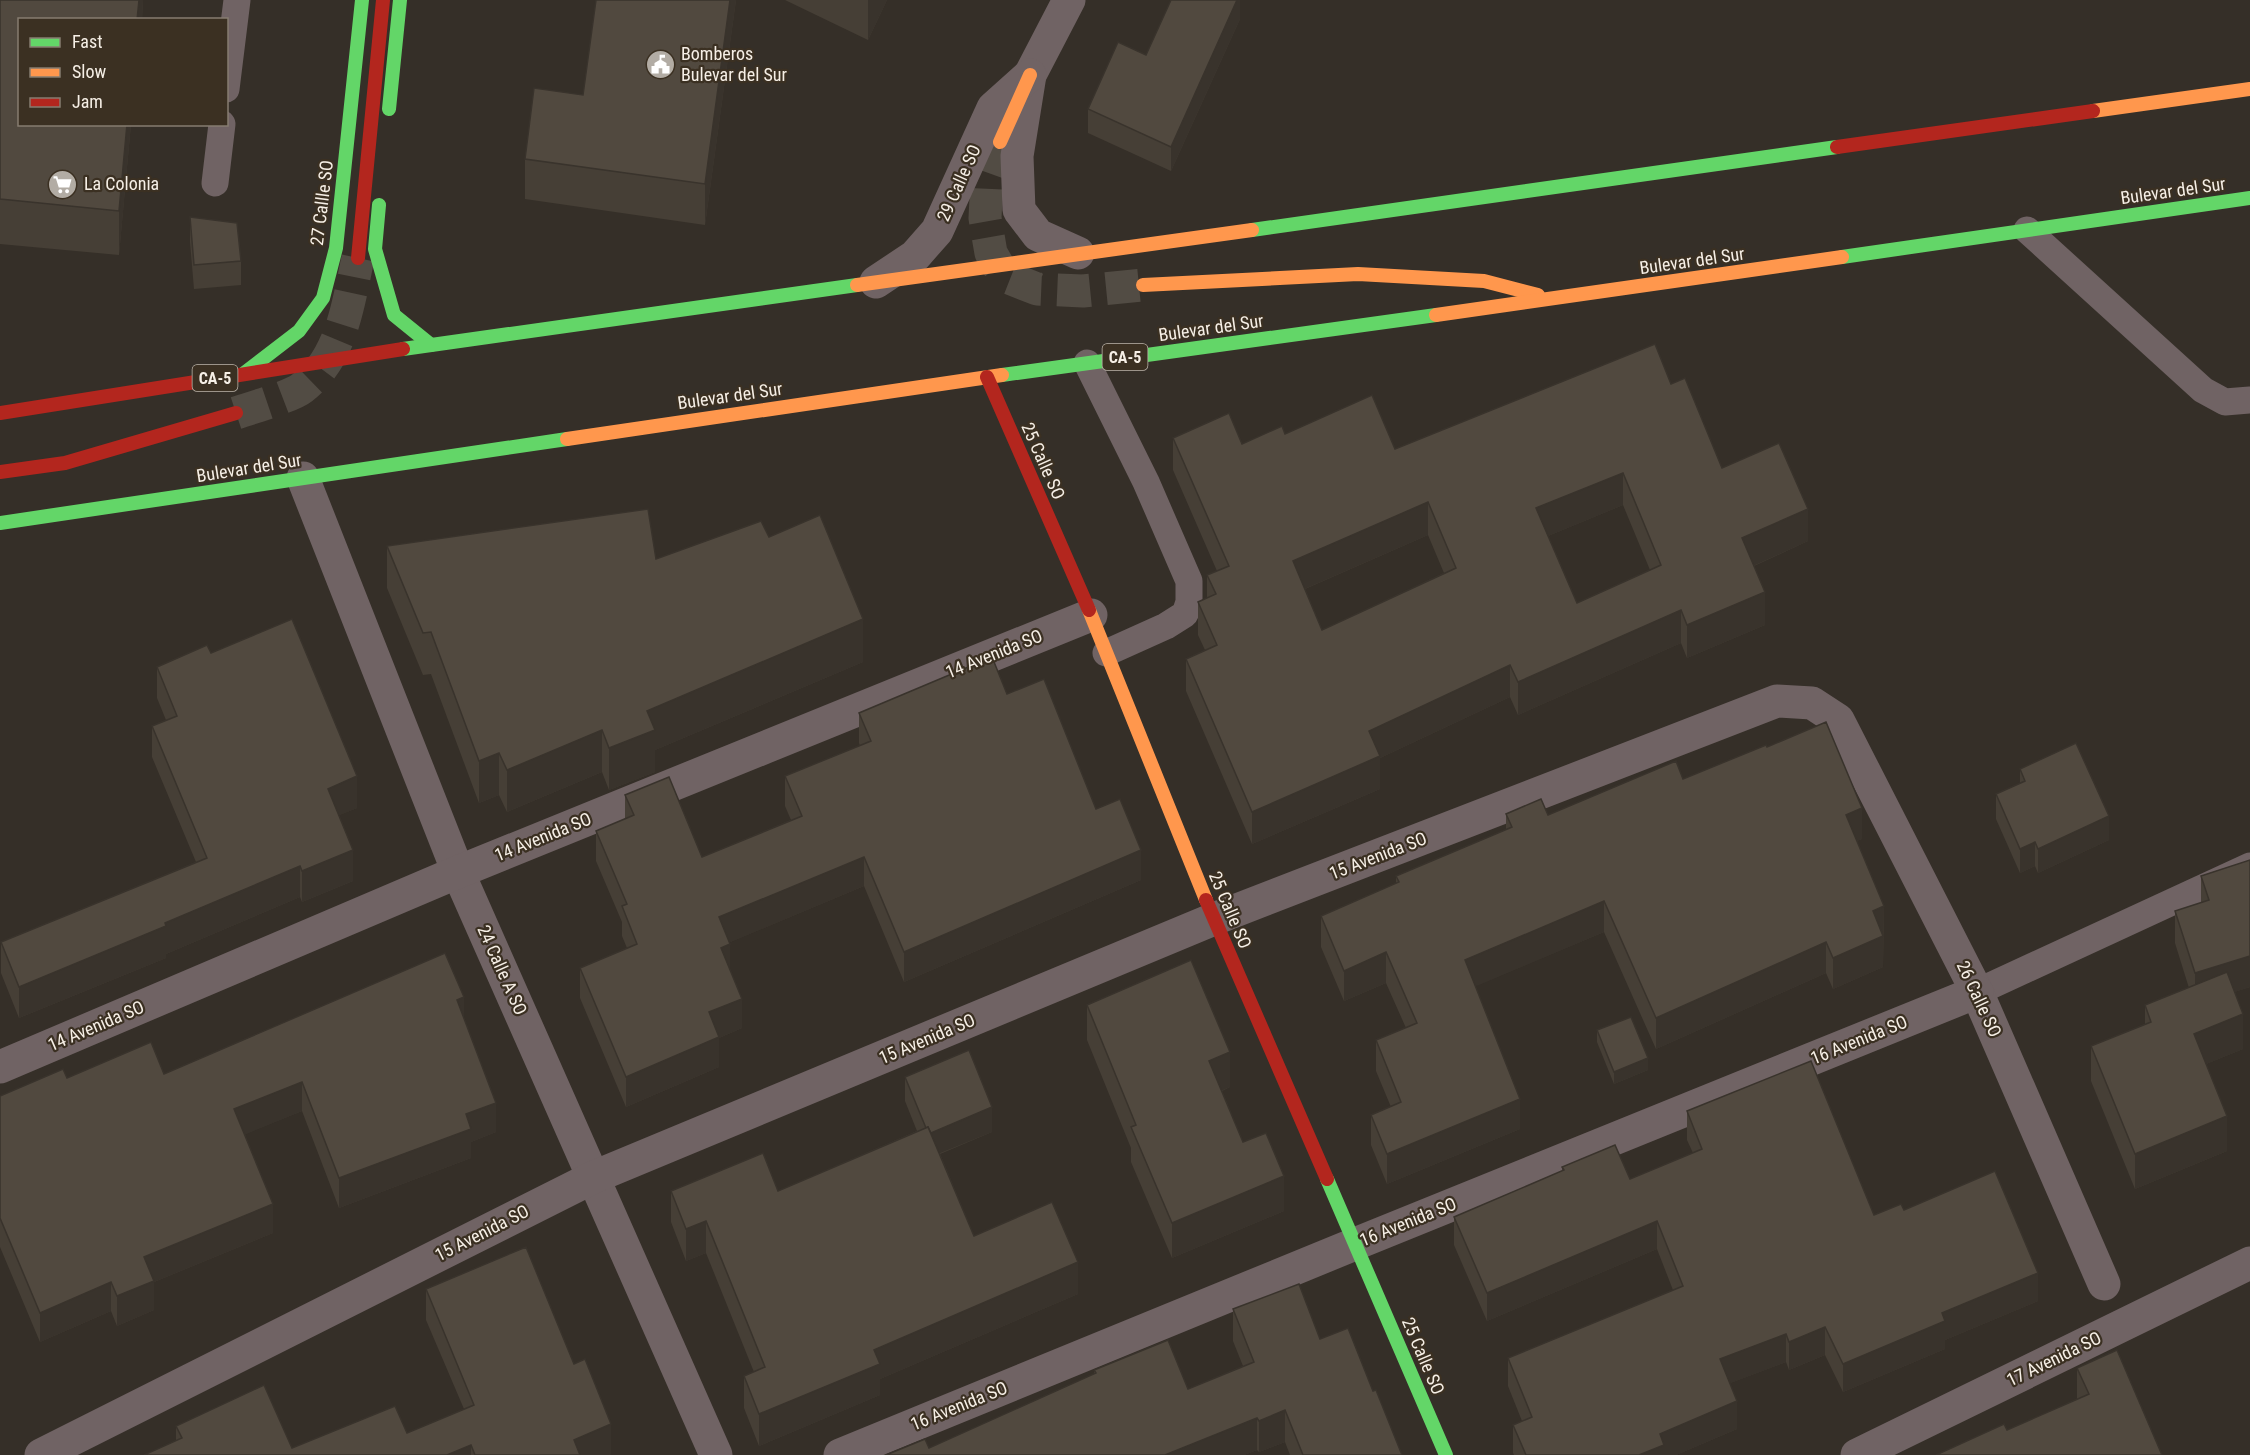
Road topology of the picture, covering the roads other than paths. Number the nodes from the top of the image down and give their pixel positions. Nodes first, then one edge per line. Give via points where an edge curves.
1 (237, 0) edge
2 (363, 0) edge
3 (383, 0) edge
4 (400, 0) edge
5 (1069, 0) edge
6 (228, 73) edge
7 (1030, 75) junction
8 (2250, 89) edge
9 (388, 119) dead end
10 (222, 126) edge
11 (1000, 142) tunnel mouth
12 (216, 183) dead end
13 (381, 190) dead end
14 (2250, 198) edge
15 (2027, 230) junction
16 (1078, 253) junction
17 (358, 258) tunnel mouth
18 (876, 282) junction
19 (1143, 285) tunnel mouth
20 (1555, 299) junction
21 (431, 345) junction
22 (1087, 363) junction
23 (243, 374) junction
24 (987, 377) junction
25 (2250, 400) edge
26 (0, 413) edge
27 (236, 413) tunnel mouth
28 (0, 472) edge
29 (303, 478) junction
30 (0, 524) edge
31 (1091, 615) junction
32 (1106, 653) junction
33 (1838, 720) joint
34 (2250, 866) edge
35 (458, 872) junction
36 (1214, 919) junction
37 (1977, 992) junction
38 (0, 1067) edge
39 (594, 1177) junction
40 (1354, 1244) junction
41 (2250, 1263) edge
42 (2104, 1284) dead end
43 (41, 1455) edge
44 (716, 1455) edge
45 (840, 1455) edge
46 (1446, 1455) edge
47 (1857, 1455) edge

1 - 6 lane
2 - 23 main road, 27 Callle SO via 336,248 323,298 299,331
3 - 17 main road
4 - 9 main road
5 - 7 street, 29 Calle SO
7 - 11 main road
7 - 16 street, 29 Calle SO via 1017,156 1019,210 1038,235
7 - 18 street, 29 Calle SO via 993,108 937,231 915,256
8 - 16 main road, CA-5
10 - 12 lane
13 - 21 main road via 375,249 394,315
14 - 15 main road, Bulevar del Sur / CA-5
15 - 20 main road, Bulevar del Sur / CA-5
15 - 25 lane via 2203,390 2225,402
16 - 18 main road, CA-5
18 - 21 main road, CA-5
19 - 20 main road via 1358,274 1484,281
20 - 22 main road, Bulevar del Sur / CA-5
21 - 23 main road, CA-5
22 - 24 main road, Bulevar del Sur / CA-5
22 - 32 lane via 1146,482 1189,581 1185,614
23 - 26 main road, CA-5
24 - 29 main road, Bulevar del Sur / CA-5
24 - 31 main road, 25 Calle SO
27 - 28 main road via 64,463
29 - 30 main road, Bulevar del Sur / CA-5
29 - 35 street, 24 Calle A SO
31 - 32 main road, 25 Calle SO
31 - 35 street, 14 Avenida SO
32 - 36 main road, 25 Calle SO
33 - 36 street, 15 Avenida SO via 1812,703 1777,701
33 - 37 street, 26 Calle SO
34 - 37 lane
35 - 38 street, 14 Avenida SO
35 - 39 street, 24 Calle A SO
36 - 39 street, 15 Avenida SO
36 - 40 main road, 25 Calle SO
37 - 40 street, 16 Avenida SO
37 - 42 street, 26 Calle SO
39 - 43 street, 15 Avenida SO
39 - 44 street, 24 Calle A SO
40 - 45 street, 16 Avenida SO
40 - 46 main road, 25 Calle SO
41 - 47 street, 17 Avenida SO

